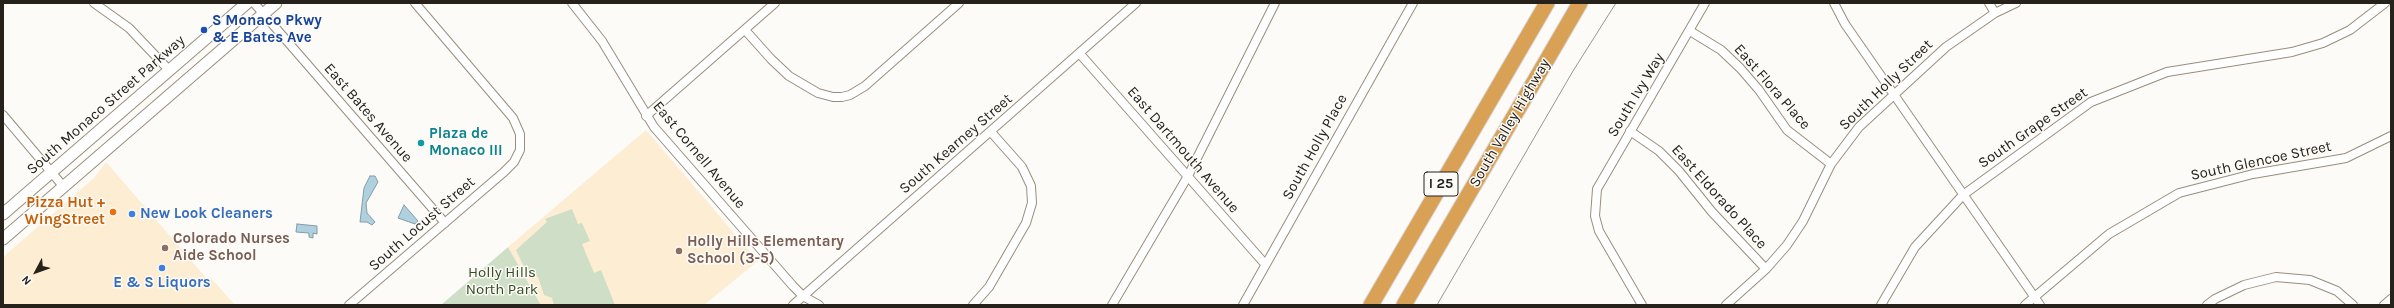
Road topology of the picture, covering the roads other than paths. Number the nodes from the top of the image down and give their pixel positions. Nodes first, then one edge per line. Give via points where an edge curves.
1 (94, 3) edge
2 (247, 3) edge
3 (254, 3) edge
4 (276, 3) edge
5 (415, 3) edge
6 (572, 3) edge
7 (775, 3) edge
8 (959, 3) edge
9 (1136, 3) edge
10 (1274, 3) edge
11 (1412, 3) edge
12 (1539, 3) edge
13 (1547, 3) edge
14 (1580, 3) edge
15 (1592, 3) edge
16 (1705, 3) edge
17 (1834, 3) edge
18 (1989, 3) edge
19 (2016, 3) edge
20 (2386, 3) edge
21 (1995, 13) junction
22 (263, 14) junction
23 (745, 30) junction
24 (1690, 30) junction
25 (1080, 54) junction
26 (1512, 63) junction
27 (169, 70) junction
28 (1894, 94) junction
29 (3, 115) edge
30 (646, 116) junction
31 (1630, 131) junction
32 (991, 132) junction
33 (2391, 136) edge
34 (1831, 164) junction
35 (51, 172) junction
36 (1188, 176) junction
37 (63, 186) junction
38 (1469, 193) junction
39 (1963, 195) junction
40 (3, 214) edge
41 (445, 223) junction
42 (3, 239) edge
43 (1265, 264) junction
44 (1766, 269) junction
45 (803, 296) junction
46 (2034, 296) junction
47 (2391, 299) edge
48 (349, 305) edge
49 (793, 305) edge
50 (819, 305) edge
51 (973, 305) edge
52 (1112, 305) edge
53 (1243, 305) edge
54 (1371, 305) edge
55 (1404, 305) edge
56 (1642, 305) edge
57 (1726, 305) edge
58 (1881, 305) edge
59 (2024, 305) edge
60 (2040, 305) edge
61 (2207, 305) edge
62 (2353, 305) edge
63 (2384, 305) edge

1 - 27 street via 129,28
2 - 27 main road, South Monaco Street Parkway
3 - 22 street, East Bates Avenue
4 - 22 main road
5 - 41 street, South Locust Street via 513,118 520,134 518,156 510,166
6 - 30 street, East Cornell Avenue via 602,42
7 - 23 street
8 - 23 street via 864,86 842,97 818,93 789,76
9 - 25 street, South Kearney Street
10 - 36 street
11 - 43 street, South Holly Place
12 - 26 highway
13 - 26 highway, South Valley Highway / I 25
14 - 38 highway, South Valley Highway / I 25
15 - 38 highway
16 - 24 street, South Ivy Way
17 - 28 street via 1845,24
18 - 21 street
19 - 21 street, South Holly Street
20 - 39 street, South Grape Street via 2350,30 2323,43 2292,52 2168,72 2090,102
21 - 28 street, South Holly Street via 1946,47
22 - 37 main road
22 - 41 street, East Bates Avenue
23 - 30 street
24 - 31 street, South Ivy Way
24 - 34 street, East Flora Place via 1721,50 1740,68 1788,130
25 - 32 street, South Kearney Street
25 - 36 street, East Dartmouth Avenue
26 - 54 highway, South Valley Highway / I 25
27 - 35 main road, South Monaco Street Parkway
28 - 34 street, South Holly Street via 1859,127
28 - 39 street
29 - 35 street
30 - 45 street, East Cornell Avenue
31 - 44 street, East Eldorado Place via 1659,151 1679,171 1712,212
31 - 56 street, South Ivy Way via 1597,189 1595,216 1599,231
32 - 45 street, South Kearney Street
32 - 51 street via 1022,167 1031,186 1032,203 1026,223 989,287
33 - 46 street, South Glencoe Street via 2346,158 2252,174 2179,193 2110,234
34 - 44 street, South Holly Street via 1803,221
35 - 37 street
35 - 40 main road, South Monaco Street Parkway
36 - 43 street, East Dartmouth Avenue
36 - 52 street
37 - 42 main road
38 - 55 highway, South Valley Highway / I 25
39 - 46 street
39 - 58 street, South Grape Street via 1915,247
41 - 48 street, South Locust Street
43 - 53 street, South Holly Place
44 - 57 street, South Holly Street
45 - 49 street, South Kearney Street
45 - 50 street, East Cornell Avenue
46 - 59 street, South Glencoe Street
46 - 60 street
47 - 63 street
61 - 62 street via 2244,284 2276,277 2310,280 2337,291

